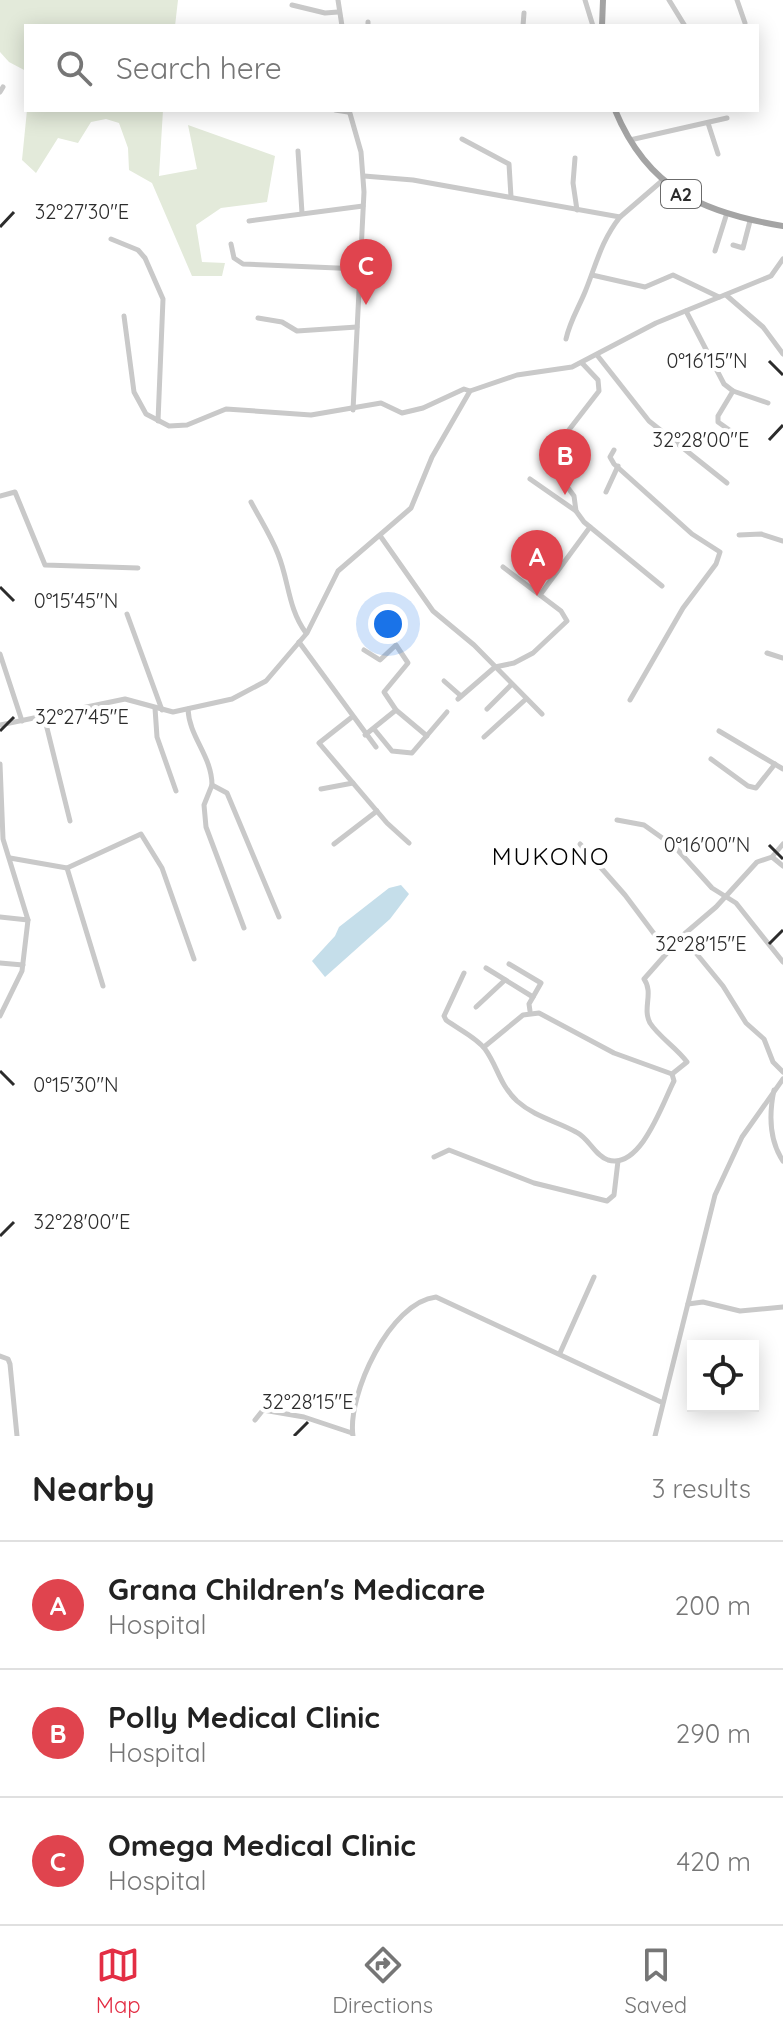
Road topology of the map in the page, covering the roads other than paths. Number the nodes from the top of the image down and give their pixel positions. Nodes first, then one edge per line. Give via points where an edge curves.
1 (338, 0) edge
2 (585, 0) edge
3 (603, 0) edge
4 (669, 0) edge
5 (737, 0) edge
6 (292, 5) dead end
7 (338, 12) junction
8 (524, 13) dead end
9 (745, 23) dead end
10 (341, 24) edge
11 (523, 24) edge
12 (592, 24) edge
13 (602, 24) edge
14 (684, 24) edge
15 (348, 112) edge
16 (616, 112) edge
17 (727, 118) dead end
18 (708, 123) junction
19 (462, 139) dead end
20 (629, 140) junction
21 (298, 151) dead end
22 (718, 154) dead end
23 (575, 158) dead end
24 (364, 176) junction
25 (663, 180) junction
26 (511, 197) junction
27 (363, 206) junction
28 (577, 210) junction
29 (302, 213) junction
30 (726, 216) junction
31 (620, 217) junction
32 (249, 221) dead end
33 (750, 221) junction
34 (783, 226) edge
35 (111, 239) dead end
36 (231, 244) dead end
37 (733, 245) dead end
38 (715, 251) dead end
39 (783, 259) edge
40 (361, 269) junction
41 (592, 275) junction
42 (722, 296) junction
43 (686, 311) junction
44 (124, 316) dead end
45 (258, 318) dead end
46 (357, 327) junction
47 (566, 339) dead end
48 (783, 354) edge
49 (597, 355) junction
50 (582, 363) junction
51 (470, 391) junction
52 (733, 391) junction
53 (768, 403) dead end
54 (353, 410) junction
55 (158, 422) junction
56 (735, 434) dead end
57 (614, 450) dead end
58 (618, 466) junction
59 (530, 479) dead end
60 (727, 483) dead end
61 (606, 492) dead end
62 (0, 496) edge
63 (251, 502) dead end
64 (576, 511) junction
65 (590, 527) junction
66 (739, 535) dead end
67 (381, 537) junction
68 (783, 541) edge
69 (503, 567) dead end
70 (138, 568) dead end
71 (662, 586) dead end
72 (540, 595) junction
73 (127, 614) dead end
74 (307, 633) junction
75 (299, 642) junction
76 (364, 650) dead end
77 (767, 653) dead end
78 (0, 654) edge
79 (783, 658) edge
80 (495, 667) junction
81 (444, 681) dead end
82 (511, 685) junction
83 (526, 699) junction
84 (630, 700) dead end
85 (155, 708) junction
86 (188, 709) junction
87 (487, 709) dead end
88 (162, 710) junction
89 (396, 710) junction
90 (447, 712) dead end
91 (542, 714) dead end
92 (44, 716) junction
93 (352, 717) junction
94 (22, 721) junction
95 (0, 725) edge
96 (374, 729) junction
97 (719, 731) dead end
98 (365, 735) junction
99 (427, 736) junction
100 (484, 737) dead end
101 (376, 747) dead end
102 (711, 759) dead end
103 (0, 764) edge
104 (775, 764) junction
105 (783, 769) edge
106 (353, 783) junction
107 (212, 785) junction
108 (321, 789) dead end
109 (176, 791) dead end
110 (377, 811) junction
111 (617, 820) dead end
112 (70, 821) dead end
113 (409, 843) dead end
114 (334, 844) dead end
115 (580, 844) dead end
116 (783, 844) edge
117 (3, 850) edge
118 (772, 857) junction
119 (9, 858) junction
120 (783, 866) edge
121 (67, 868) junction
122 (728, 895) junction
123 (0, 917) edge
124 (279, 917) dead end
125 (28, 920) junction
126 (244, 928) dead end
127 (682, 936) junction
128 (667, 951) junction
129 (194, 959) dead end
130 (783, 962) edge
131 (0, 963) edge
132 (509, 964) dead end
133 (23, 965) junction
134 (486, 968) dead end
135 (464, 973) dead end
136 (505, 980) junction
137 (103, 986) dead end
138 (533, 997) junction
139 (476, 1007) dead end
140 (530, 1011) junction
141 (0, 1016) edge
142 (484, 1047) junction
143 (783, 1072) edge
144 (672, 1074) junction
145 (783, 1079) edge
146 (775, 1086) junction
147 (434, 1157) dead end
148 (618, 1161) junction
149 (783, 1161) edge
150 (594, 1277) dead end
151 (688, 1304) junction
152 (783, 1307) edge
153 (560, 1353) junction
154 (0, 1356) edge
155 (661, 1402) junction
156 (255, 1420) dead end
157 (352, 1434) edge
158 (17, 1436) edge
159 (655, 1436) edge

1 - 7 street
2 - 12 street
3 - 13 main road
4 - 14 street
5 - 9 street
6 - 7 street
7 - 10 street
8 - 11 street
15 - 24 street
16 - 20 main road, A2
17 - 18 street
18 - 20 street
18 - 22 street
19 - 26 street via 509,164
20 - 25 main road, A2
21 - 29 street
23 - 28 street
24 - 26 street
24 - 27 street
25 - 30 main road, A2
25 - 31 street
26 - 28 street
27 - 29 street
27 - 40 street
28 - 31 street
29 - 32 street
30 - 33 main road, A2
30 - 38 street
31 - 41 street via 597,252
33 - 34 main road, A2
33 - 37 street via 743,248
35 - 55 street via 145,258 163,299
36 - 40 street via 234,258 243,264
39 - 42 street via 774,274
40 - 46 street
41 - 42 street via 645,287 673,275
41 - 47 street via 571,316
42 - 43 street
42 - 48 street via 763,327
43 - 49 street
43 - 52 street via 715,371
44 - 55 street via 134,392 142,410
45 - 46 street via 297,331
46 - 54 street
49 - 50 street
49 - 60 street via 649,421
50 - 51 street via 517,375
50 - 64 street via 598,380 599,391 565,435 557,473 574,496
51 - 54 street via 450,393 402,413 381,403
51 - 67 street via 432,457 411,508
52 - 53 street
52 - 56 street via 718,422
54 - 55 street via 311,415 226,409 177,428
57 - 58 street via 611,460
58 - 61 street
58 - 84 street via 692,534 720,552
59 - 64 street
62 - 70 street via 15,492 45,565
63 - 74 street
64 - 65 street
65 - 71 street
65 - 72 street
66 - 68 street
67 - 74 street via 338,571
67 - 80 street via 422,599
69 - 72 street
72 - 80 street via 567,621 533,653
73 - 88 street
74 - 75 street
75 - 86 street via 248,694
75 - 93 street
76 - 89 street via 380,660 396,645 405,657 408,663 384,692
77 - 79 street
78 - 94 street
80 - 81 street via 459,698
80 - 82 street
82 - 83 street
82 - 87 street
83 - 91 street
83 - 100 street
85 - 88 street
85 - 92 street via 125,699
85 - 109 street via 157,737
86 - 88 street
86 - 107 street via 191,729 210,764
89 - 96 street
89 - 99 street
90 - 99 street
92 - 94 street
92 - 112 street
93 - 98 street
93 - 106 street via 319,743
94 - 95 street
96 - 98 street
96 - 99 street via 392,751 412,753
97 - 104 street
98 - 101 street
102 - 104 street via 756,788
103 - 117 street
104 - 105 street
106 - 108 street
106 - 110 street
107 - 124 street via 227,793
107 - 126 street via 204,805 206,827
110 - 113 street
110 - 114 street
111 - 122 street via 651,829 712,888
115 - 128 street
116 - 118 street
117 - 119 street
118 - 120 street
118 - 122 street via 757,862
119 - 121 street
119 - 125 street
121 - 129 street via 141,834 162,868
121 - 137 street
122 - 127 street
122 - 130 street
123 - 125 street
125 - 133 street
127 - 128 street
127 - 143 street via 746,1023 764,1039
128 - 144 street via 644,979 651,1024 687,1062
131 - 133 street
132 - 138 street via 541,983
133 - 141 street
134 - 136 street
135 - 142 street via 444,1016
136 - 138 street
136 - 139 street
138 - 140 street
140 - 142 street
140 - 144 street via 614,1053
142 - 148 street via 497,1077 518,1102 584,1137 603,1158
144 - 148 street via 674,1081 654,1128
145 - 146 street
146 - 149 street via 769,1112
146 - 151 street via 730,1156
147 - 148 street via 449,1150 534,1183 607,1201 613,1197
150 - 153 street
151 - 152 street via 740,1311
151 - 155 street
153 - 155 street
153 - 157 street via 436,1297 422,1300 397,1324 370,1363 352,1406
154 - 158 street via 10,1364
155 - 159 street
156 - 157 street via 263,1410

